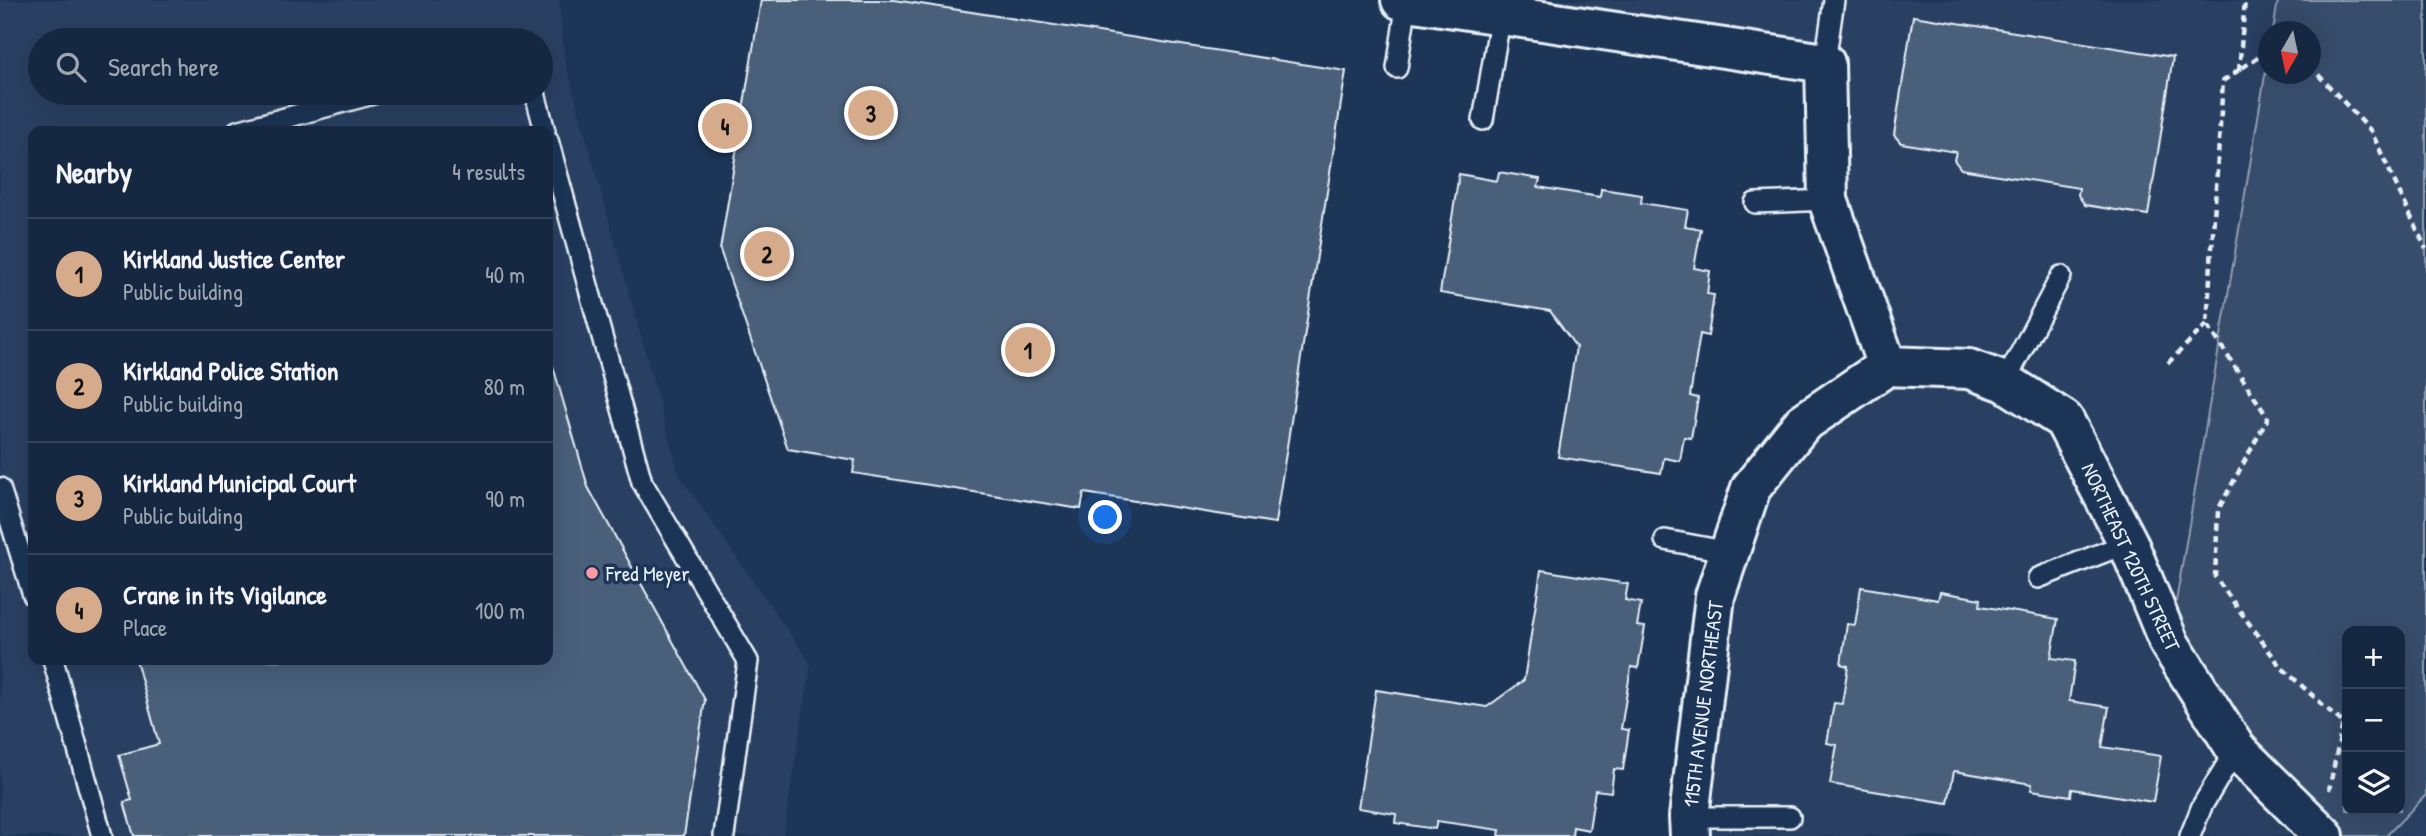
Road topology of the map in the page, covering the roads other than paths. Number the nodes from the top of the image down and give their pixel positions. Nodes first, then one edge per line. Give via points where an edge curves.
1 (1401, 0) edge
2 (1834, 0) edge
3 (1407, 1) edge
4 (1502, 7) edge
5 (1825, 63) junction
6 (1397, 68) dead end
7 (333, 105) edge
8 (538, 105) edge
9 (1483, 120) dead end
10 (255, 126) edge
11 (544, 126) edge
12 (553, 158) edge
13 (1828, 200) junction
14 (1755, 203) dead end
15 (2061, 276) dead end
16 (1887, 366) junction
17 (2005, 382) junction
18 (0, 488) edge
19 (1665, 540) dead end
20 (2129, 543) junction
21 (1730, 552) junction
22 (2038, 578) dead end
23 (28, 579) edge
24 (54, 665) edge
25 (2236, 749) junction
26 (1790, 817) dead end
27 (1689, 827) edge
28 (2321, 834) edge
29 (102, 836) edge
30 (724, 836) edge
31 (2190, 836) edge

1 - 3 street
2 - 5 lane
3 - 4 street
3 - 6 lane
4 - 5 street
4 - 9 lane
5 - 13 street
7 - 10 lane
8 - 11 lane
12 - 30 lane via 642,482 748,660
13 - 14 lane
13 - 16 street
15 - 17 lane
16 - 17 street, NORTHEAST 120TH STREET via 1969,369
16 - 21 street, 115TH AVENUE NORTHEAST via 1803,423 1751,488
17 - 20 street, NORTHEAST 120TH STREET via 2064,420
18 - 23 lane
19 - 21 lane
20 - 22 lane
20 - 25 street, NORTHEAST 120TH STREET via 2169,643
21 - 27 street, 115TH AVENUE NORTHEAST via 1715,596
24 - 29 lane
25 - 28 street, NORTHEAST 120TH STREET
25 - 31 lane
26 - 27 lane

